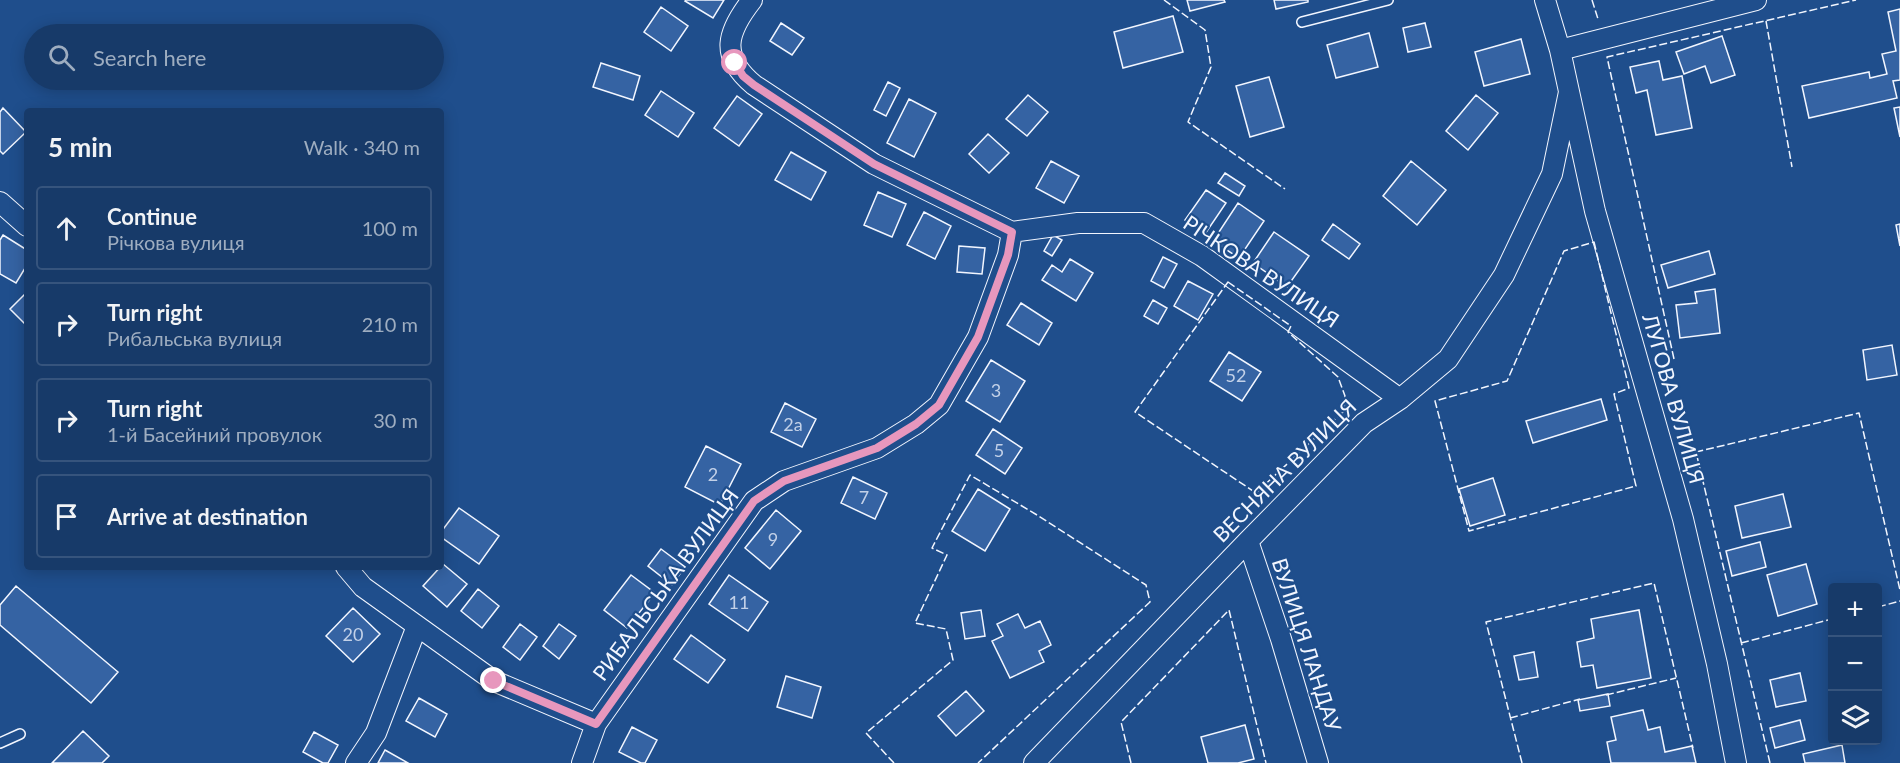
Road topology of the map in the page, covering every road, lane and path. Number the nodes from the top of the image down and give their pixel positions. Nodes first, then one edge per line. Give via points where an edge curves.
1 (752, 0) edge
2 (1388, 0) edge
3 (1545, 0) edge
4 (1756, 0) edge
5 (1302, 22) dead end
6 (1560, 50) junction
7 (1569, 92) junction
8 (0, 202) edge
9 (24, 223) edge
10 (1012, 232) junction
11 (1400, 399) junction
12 (1248, 541) junction
13 (349, 570) edge
14 (417, 627) junction
15 (596, 724) junction
16 (20, 734) dead end
17 (0, 743) edge
18 (356, 763) edge
19 (582, 763) edge
20 (1034, 763) edge
21 (1318, 763) edge
22 (1736, 763) edge

1 - 10 street via 731,34 735,63 743,76 874,164
2 - 5 lane
3 - 6 street, ЛУГОВА ВУЛИЦЯ
4 - 6 street
6 - 7 street, ЛУГОВА ВУЛИЦЯ
7 - 11 street, ВЕСНЯНА ВУЛИЦЯ via 1552,174 1504,275 1448,359
7 - 22 street, ЛУГОВА ВУЛИЦЯ via 1595,211 1683,519
8 - 9 street
10 - 11 street, РІЧКОВА ВУЛИЦЯ via 1078,223 1144,223 1202,256
10 - 15 street, РИБАЛЬСЬКА ВУЛИЦЯ via 1008,255 978,337 939,405 877,448 784,481 754,501
11 - 12 street, ВЕСНЯНА ВУЛИЦЯ via 1364,423
12 - 20 street, ВЕСНЯНА ВУЛИЦЯ
12 - 21 street, ВУЛИЦЯ ЛАНДАУ
13 - 14 street via 363,587
14 - 15 street via 494,681
14 - 18 street via 375,733
15 - 19 street, РИБАЛЬСЬКА ВУЛИЦЯ
16 - 17 lane

